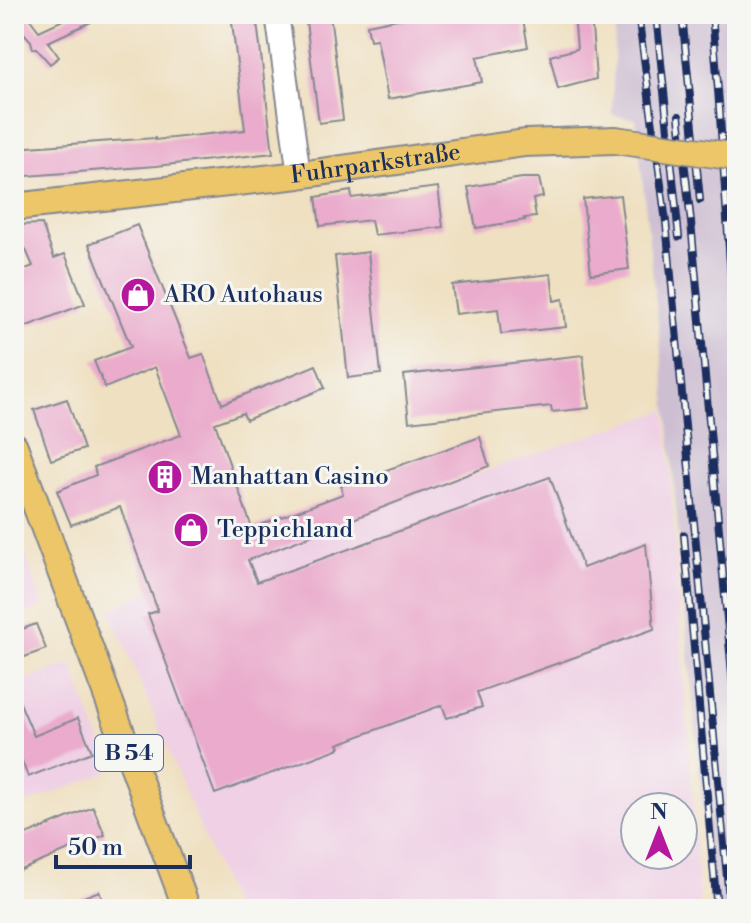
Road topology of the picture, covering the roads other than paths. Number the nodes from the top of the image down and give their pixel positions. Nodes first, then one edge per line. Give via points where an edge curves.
1 (277, 14) edge
2 (737, 157) edge
3 (299, 175) junction
4 (14, 207) edge
5 (14, 446) edge
6 (187, 909) edge

1 - 3 street
2 - 3 main road, Fuhrparkstraße, bridge via 615,140 525,143
3 - 4 main road, Fuhrparkstraße
5 - 6 main road, B 54

